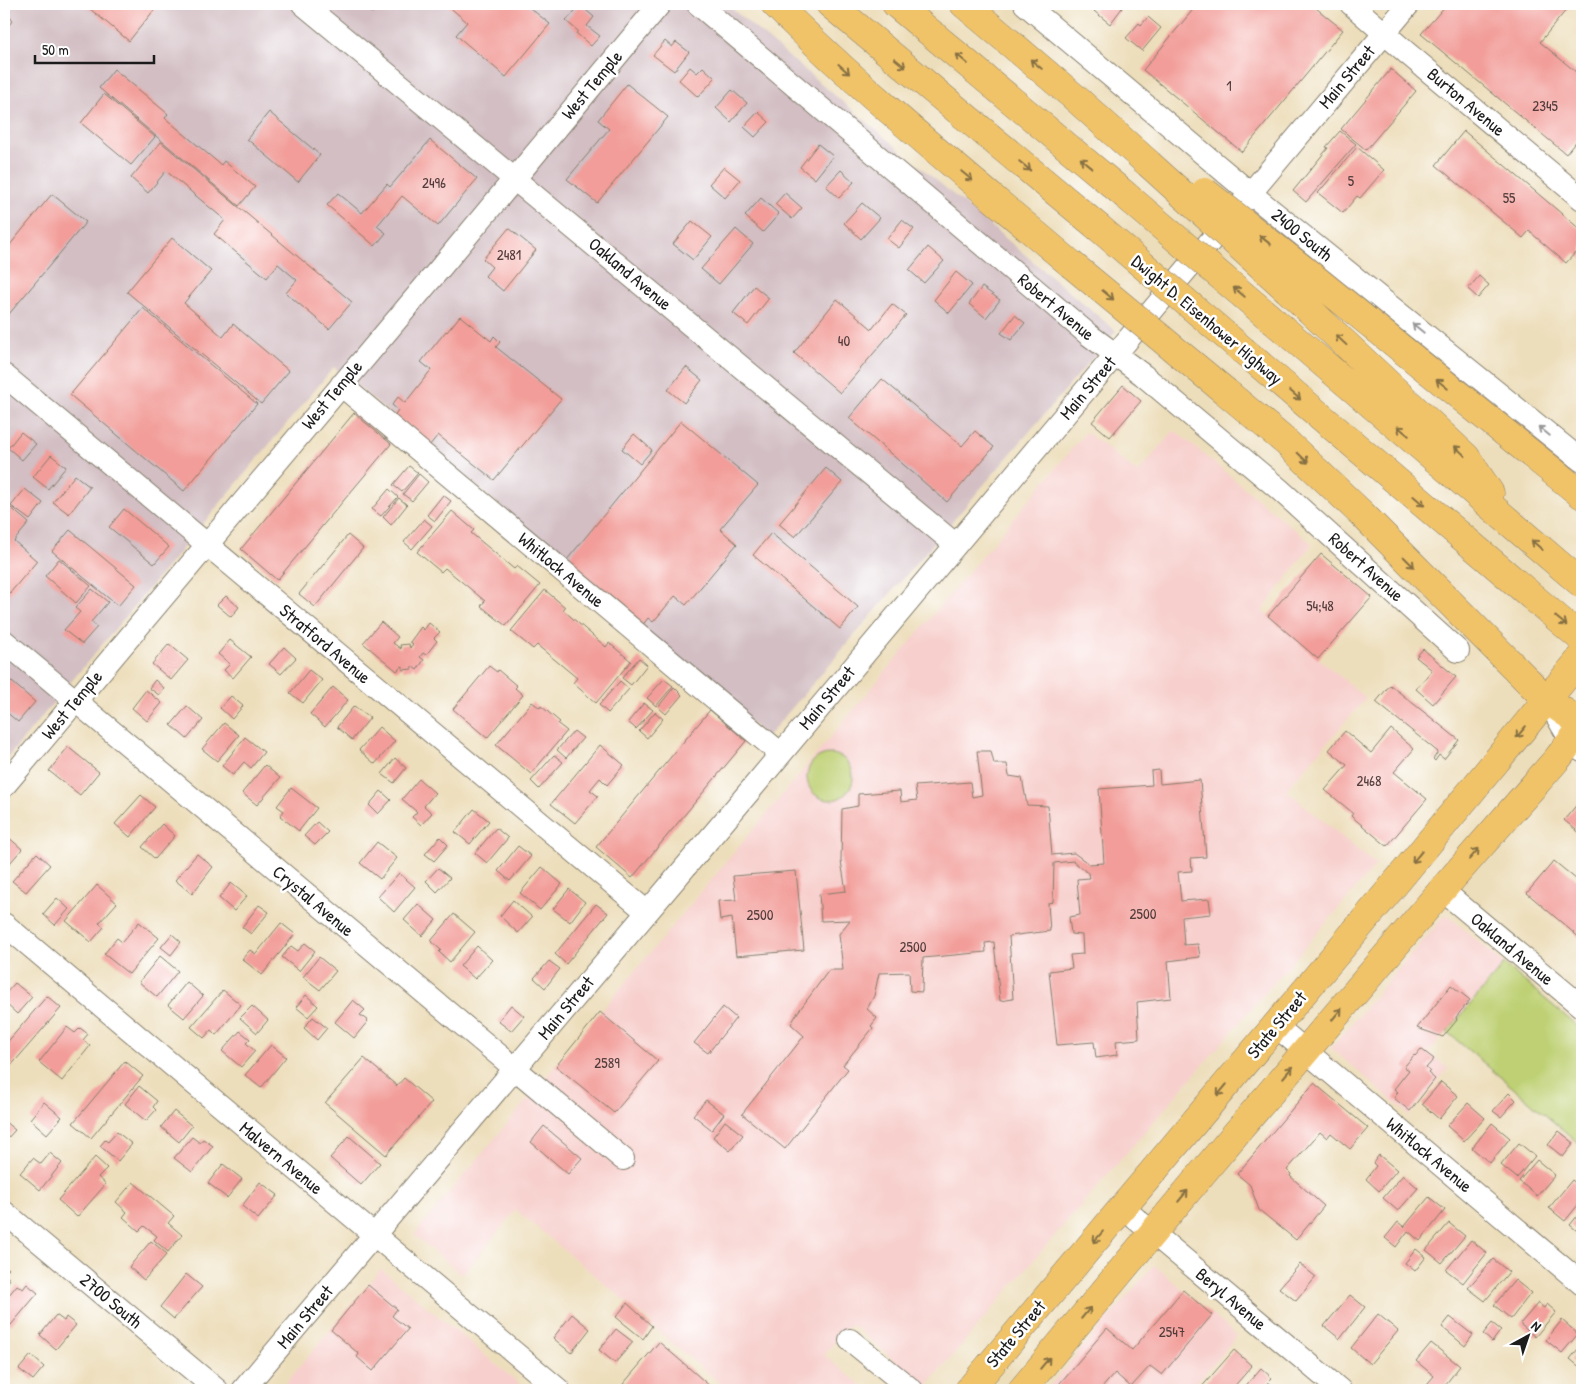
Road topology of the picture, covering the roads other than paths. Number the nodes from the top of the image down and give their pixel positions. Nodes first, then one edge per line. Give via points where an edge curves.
1 (304, 4) edge
2 (660, 4) edge
3 (698, 4) edge
4 (775, 4) edge
5 (896, 4) edge
6 (964, 4) edge
7 (1025, 4) edge
8 (1351, 4) edge
9 (1409, 4) edge
10 (833, 6) edge
11 (1384, 33) junction
12 (514, 178) junction
13 (1250, 193) junction
14 (1582, 199) edge
15 (1296, 280) junction
16 (1116, 354) junction
17 (4, 374) edge
18 (341, 386) junction
19 (1582, 461) edge
20 (1582, 495) edge
21 (1507, 520) junction
22 (207, 544) junction
23 (956, 545) junction
24 (1574, 577) edge
25 (1582, 639) edge
26 (4, 641) edge
27 (1458, 651) dead end
28 (1582, 657) edge
29 (1547, 700) junction
30 (75, 701) junction
31 (1579, 736) edge
32 (781, 754) junction
33 (4, 786) edge
34 (1442, 890) junction
35 (647, 912) junction
36 (4, 924) edge
37 (1582, 1007) edge
38 (1276, 1026) junction
39 (1306, 1051) junction
40 (514, 1069) junction
41 (623, 1159) dead end
42 (1123, 1208) junction
43 (4, 1212) edge
44 (1152, 1233) junction
45 (374, 1235) junction
46 (1582, 1284) edge
47 (850, 1340) dead end
48 (217, 1390) edge
49 (243, 1390) edge
50 (559, 1390) edge
51 (912, 1390) edge
52 (969, 1390) edge
53 (1022, 1390) edge
54 (1340, 1390) edge

1 - 12 street, Oakland Avenue
2 - 12 street, West Temple
3 - 16 street, Robert Avenue via 1089,335
4 -> 29 main road, bridge via 887,108 1287,443
21 -> 5 main road, bridge
15 -> 6 main road, bridge
7 - 13 street, 2400 South
8 - 11 street, Burton Avenue
9 - 11 street, Main Street
10 -> 25 main road, Dwight D. Eisenhower Highway, bridge
11 - 13 street, Main Street
11 - 14 street, Burton Avenue
12 - 18 street, West Temple
12 - 23 street, Oakland Avenue
13 - 16 street, Main Street
19 -> 13 street, 2400 South
20 -> 15 main road
21 -> 15 main road via 1466,457
16 - 23 street, Main Street
16 - 27 street, Robert Avenue via 1279,489
17 - 22 street, Stratford Avenue
18 - 22 street, West Temple
18 - 32 street, Whitlock Avenue
24 -> 21 main road
22 - 30 street, West Temple
22 - 35 street, Stratford Avenue
23 - 32 street, Main Street
26 - 30 street, Crystal Avenue
28 - 29 main road, State Street
29 - 31 main road
29 -> 38 main road, State Street
30 - 33 street, West Temple
30 - 40 street, Crystal Avenue
34 -> 31 main road
32 - 35 street, Main Street
34 - 37 street, Oakland Avenue
39 -> 34 main road
35 - 40 street, Main Street
36 - 45 street, Malvern Avenue
38 - 39 street, Whitlock Avenue
38 -> 42 main road, State Street
44 -> 39 main road
39 - 46 street, Whitlock Avenue
40 - 41 street, Crystal Avenue
40 - 45 street, Main Street
42 - 44 street, Beryl Avenue
42 -> 52 main road, State Street
43 - 48 street, 2700 South
53 -> 44 main road
44 - 54 street, Beryl Avenue
45 - 49 street, Main Street
45 - 50 street, Malvern Avenue
47 - 51 street

